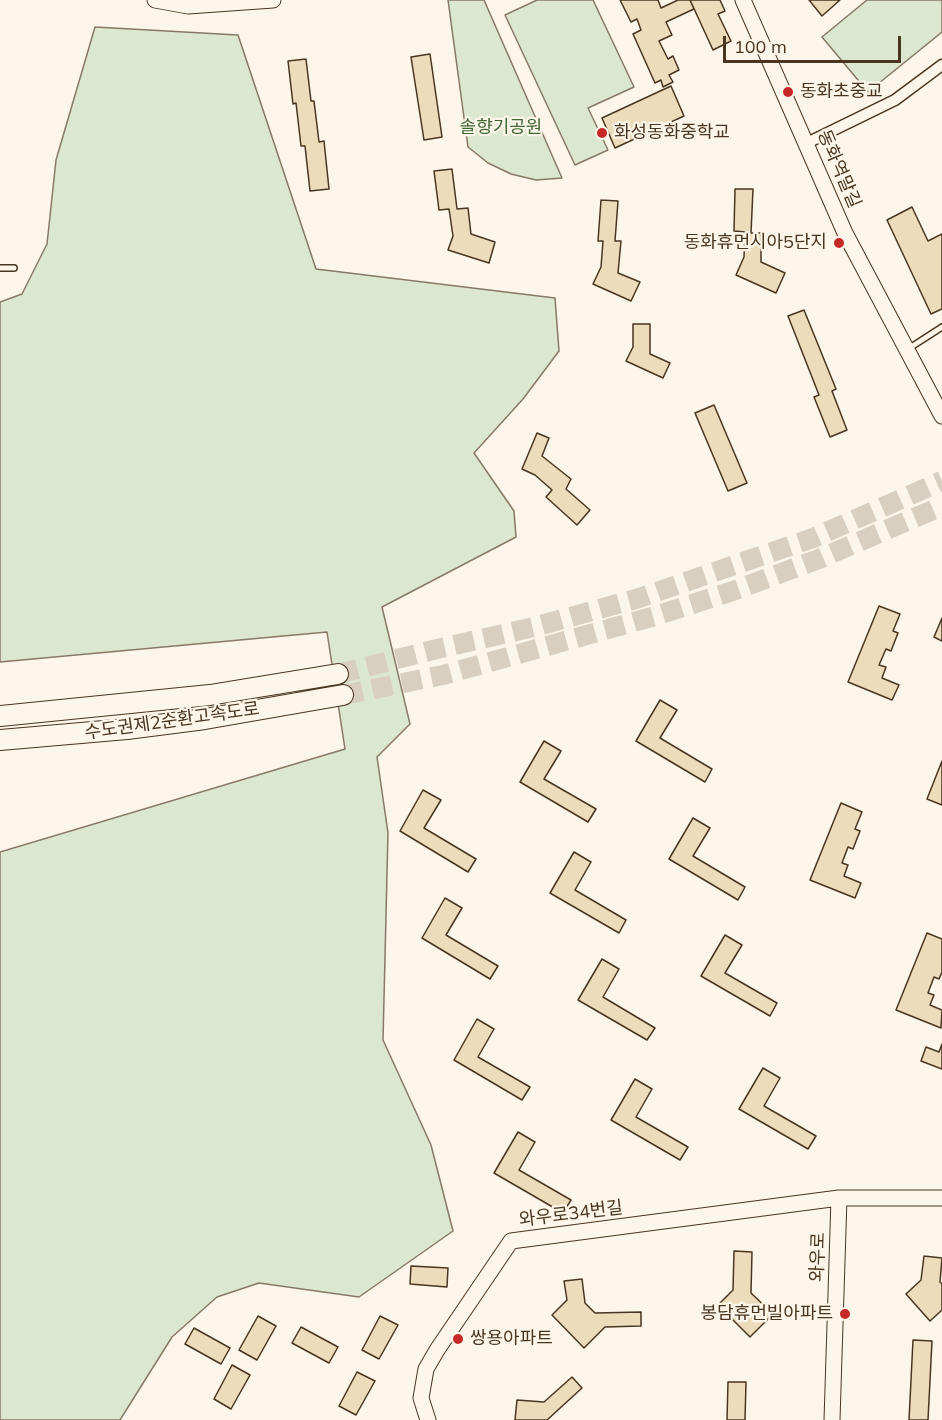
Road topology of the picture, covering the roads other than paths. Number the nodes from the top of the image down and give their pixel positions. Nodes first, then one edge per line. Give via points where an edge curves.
1 (155, 0) edge
2 (273, 0) edge
3 (743, 0) edge
4 (942, 65) edge
5 (807, 143) junction
6 (0, 268) edge
7 (14, 268) dead end
8 (942, 327) edge
9 (907, 350) junction
10 (942, 416) edge
11 (338, 675) tunnel mouth
12 (343, 695) tunnel mouth
13 (0, 716) edge
14 (0, 740) edge
15 (839, 1198) junction
16 (942, 1198) edge
17 (428, 1420) edge
18 (832, 1420) edge

1 - 2 street via 188,6
3 - 5 street, 동화역말길
4 - 5 street via 895,99
5 - 9 street, 동화역말길 via 845,234
6 - 7 lane
8 - 9 lane
9 - 10 street, 동화역말길
11 - 13 highway, 수도권제2순환고속도로 via 210,695
12 - 14 highway, 수도권제2순환고속도로 via 205,719
15 - 16 street
15 - 17 street, 와우로34번길 via 511,1241 426,1369 421,1398
15 - 18 street, 와우로

